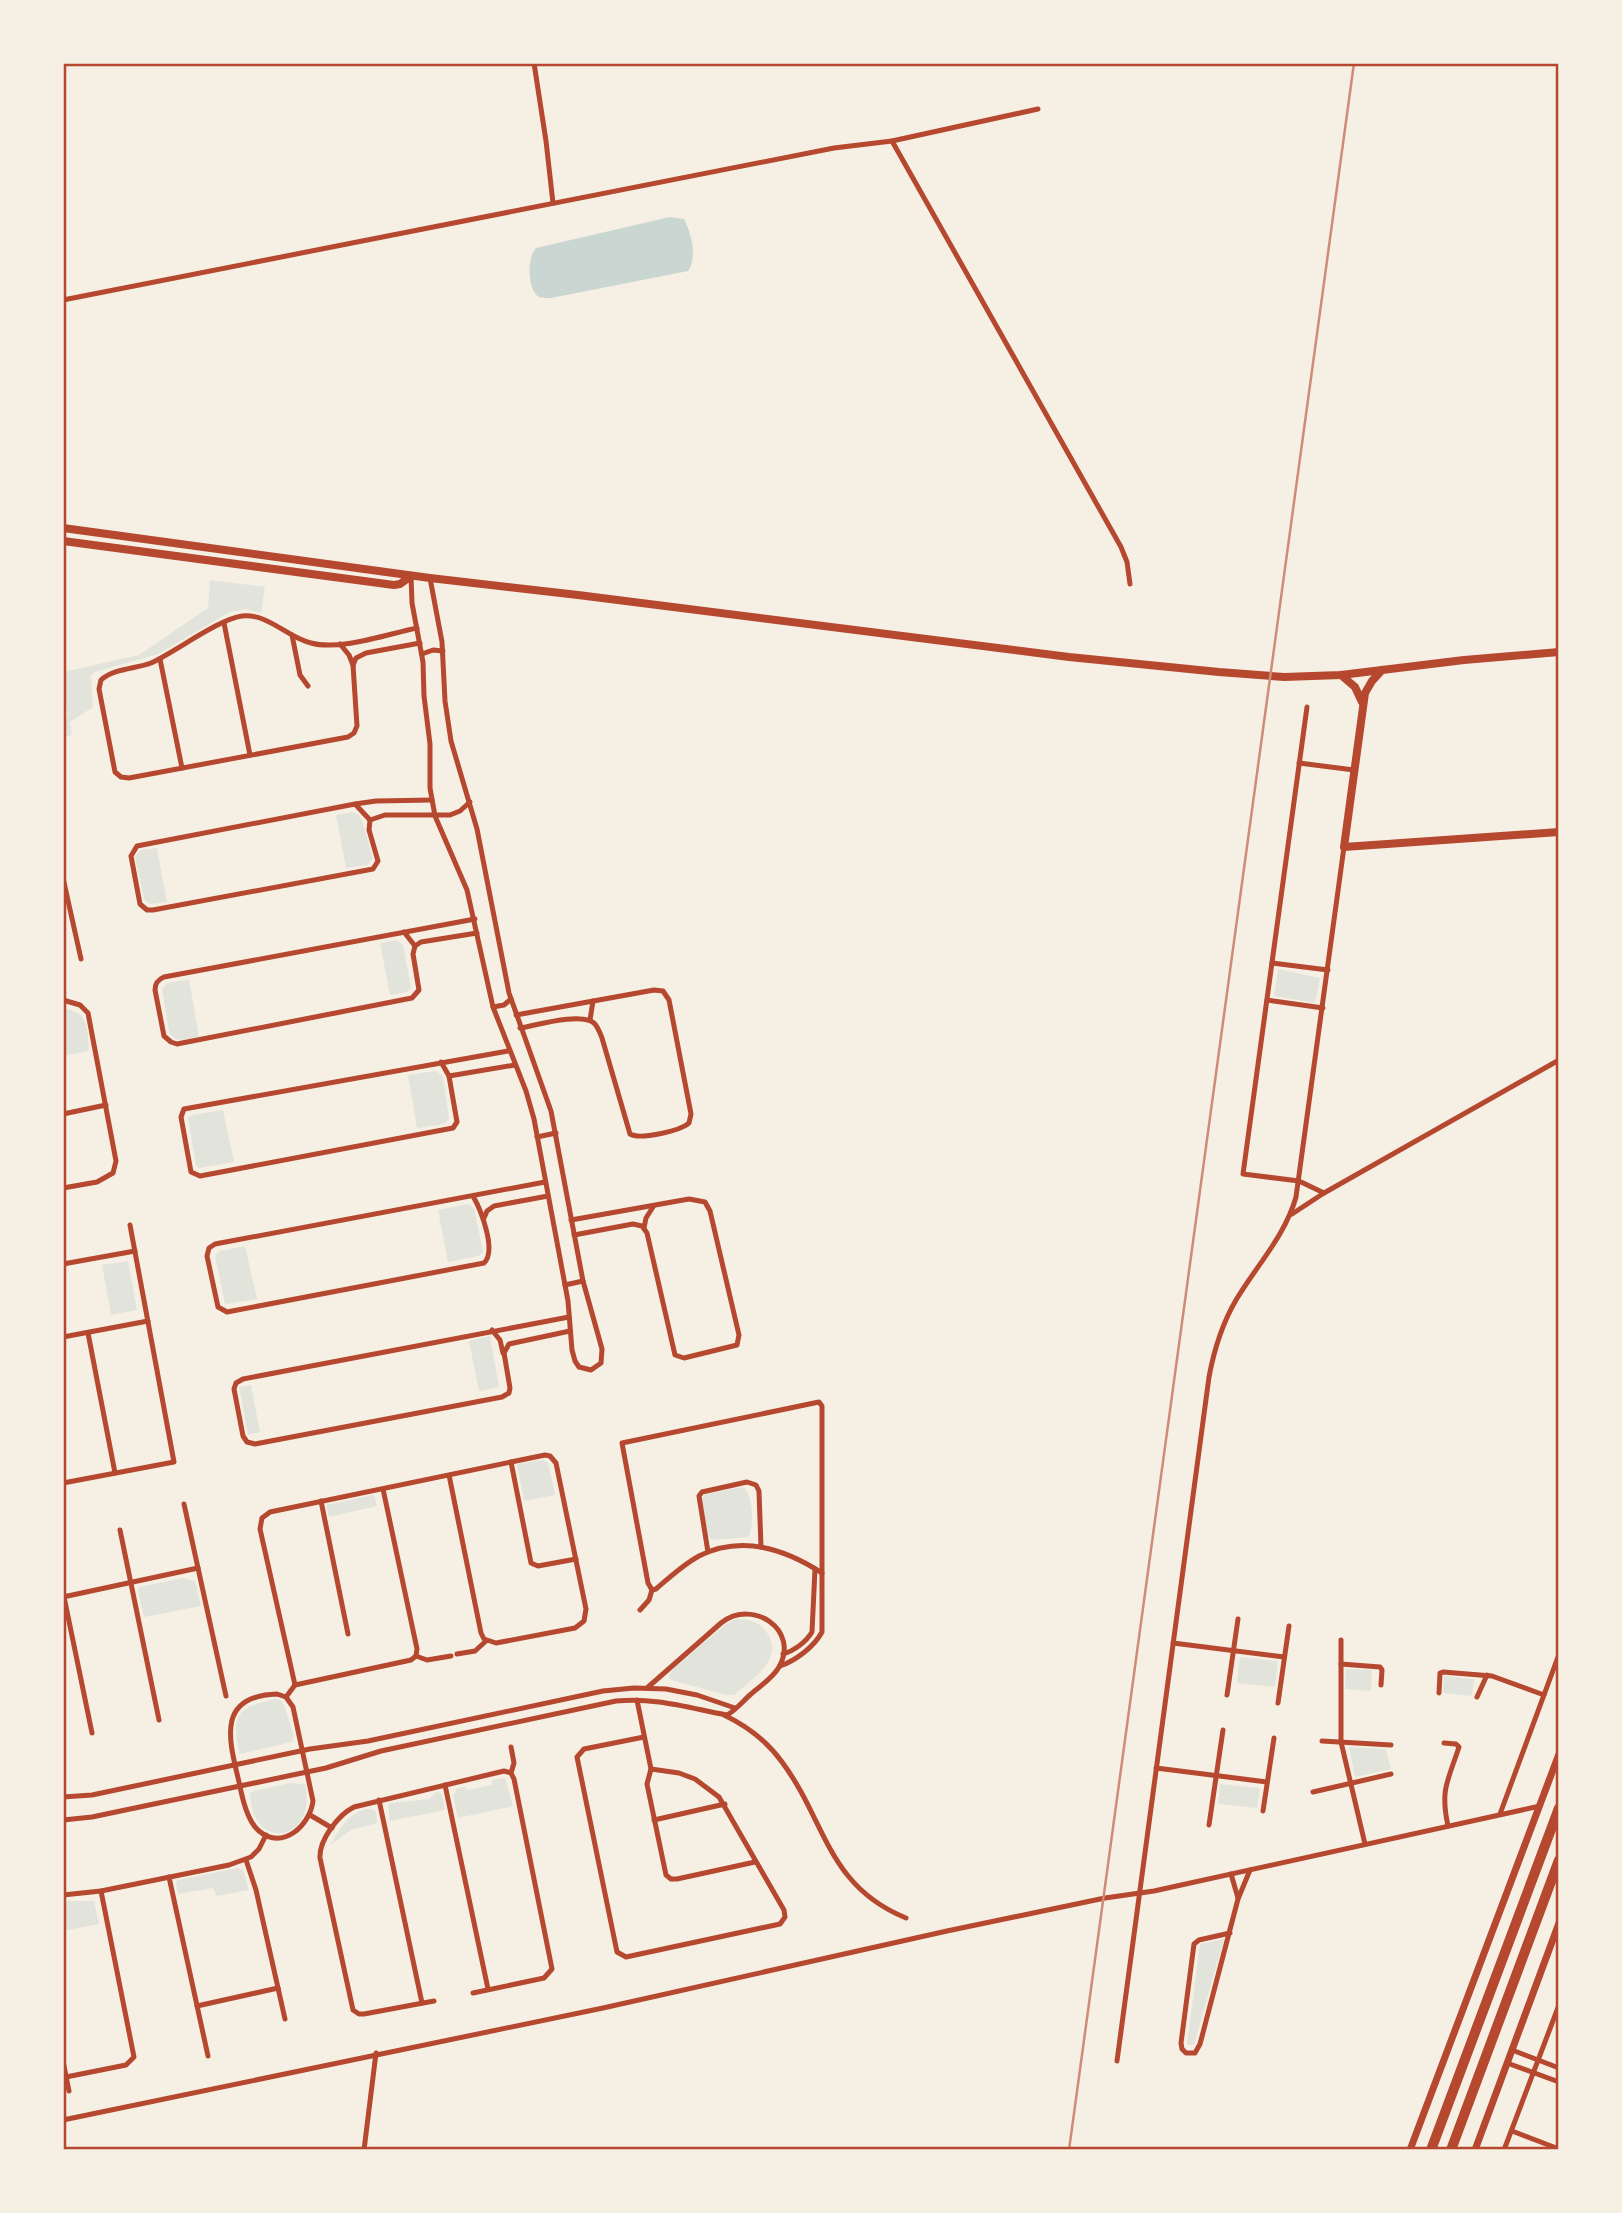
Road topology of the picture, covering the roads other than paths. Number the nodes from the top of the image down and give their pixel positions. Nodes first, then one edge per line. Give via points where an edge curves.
1 (534, 63) edge
2 (1038, 109) dead end
3 (892, 141) junction
4 (553, 203) junction
5 (63, 300) edge
6 (63, 528) edge
7 (63, 541) edge
8 (411, 576) junction
9 (430, 578) junction
10 (1130, 584) dead end
11 (224, 623) junction
12 (417, 628) junction
13 (292, 635) junction
14 (420, 643) junction
15 (340, 644) junction
16 (443, 652) junction
17 (1559, 652) edge
18 (422, 654) junction
19 (160, 659) junction
20 (353, 665) junction
21 (1382, 670) junction
22 (1341, 675) junction
23 (308, 686) dead end
24 (1307, 707) dead end
25 (1362, 707) junction
26 (250, 755) junction
27 (1299, 763) junction
28 (182, 768) junction
29 (1354, 770) junction
30 (432, 800) junction
31 (470, 802) junction
32 (355, 804) junction
33 (435, 816) junction
34 (370, 820) junction
35 (1559, 832) edge
36 (1345, 847) junction
37 (63, 878) edge
38 (475, 919) junction
39 (73, 929) junction
40 (63, 931) edge
41 (404, 932) junction
42 (477, 933) junction
43 (415, 946) junction
44 (81, 959) dead end
45 (1272, 963) junction
46 (1328, 970) junction
47 (510, 999) junction
48 (63, 1000) edge
49 (1267, 1000) junction
50 (593, 1001) junction
51 (493, 1007) junction
52 (1323, 1008) junction
53 (516, 1015) junction
54 (590, 1020) junction
55 (520, 1028) junction
56 (508, 1051) junction
57 (1559, 1060) edge
58 (441, 1062) junction
59 (515, 1065) junction
60 (449, 1076) junction
61 (106, 1105) junction
62 (63, 1114) edge
63 (556, 1133) junction
64 (537, 1136) junction
65 (1299, 1181) junction
66 (545, 1182) junction
67 (63, 1188) edge
68 (1324, 1193) junction
69 (473, 1196) junction
70 (548, 1196) junction
71 (653, 1207) junction
72 (635, 1210) junction
73 (1290, 1214) junction
74 (571, 1220) junction
75 (484, 1221) junction
76 (635, 1224) junction
77 (130, 1225) dead end
78 (644, 1228) junction
79 (574, 1235) junction
80 (135, 1251) junction
81 (63, 1264) edge
82 (583, 1281) junction
83 (565, 1285) junction
84 (569, 1317) junction
85 (148, 1321) junction
86 (492, 1330) junction
87 (570, 1331) junction
88 (88, 1333) junction
89 (63, 1337) edge
90 (504, 1356) junction
91 (511, 1462) junction
92 (115, 1473) junction
93 (449, 1475) junction
94 (63, 1483) edge
95 (383, 1489) junction
96 (321, 1501) junction
97 (184, 1504) dead end
98 (120, 1530) dead end
99 (761, 1547) junction
100 (708, 1552) junction
101 (576, 1559) junction
102 (198, 1568) junction
103 (815, 1569) junction
104 (822, 1573) junction
105 (131, 1583) junction
106 (652, 1590) junction
107 (63, 1596) edge
108 (640, 1610) dead end
109 (1238, 1619) dead end
110 (1289, 1626) dead end
111 (348, 1634) dead end
112 (1340, 1640) dead end
113 (486, 1641) junction
114 (1173, 1643) junction
115 (1233, 1650) junction
116 (783, 1654) junction
117 (416, 1656) junction
118 (1284, 1657) junction
119 (1559, 1657) edge
120 (1341, 1664) junction
121 (780, 1666) junction
122 (1487, 1675) junction
123 (296, 1685) junction
124 (1381, 1685) dead end
125 (647, 1688) junction
126 (1438, 1693) dead end
127 (585, 1695) junction
128 (1227, 1695) dead end
129 (1544, 1695) junction
130 (226, 1696) dead end
131 (286, 1697) junction
132 (1477, 1697) dead end
133 (637, 1700) junction
134 (1278, 1703) dead end
135 (589, 1707) junction
136 (735, 1708) junction
137 (724, 1715) junction
138 (159, 1720) dead end
139 (1223, 1730) dead end
140 (92, 1733) dead end
141 (644, 1737) junction
142 (1274, 1738) dead end
143 (1322, 1741) dead end
144 (1341, 1742) junction
145 (1444, 1743) dead end
146 (1391, 1745) dead end
147 (511, 1748) dead end
148 (303, 1751) junction
149 (1559, 1754) edge
150 (235, 1765) junction
151 (1156, 1768) junction
152 (651, 1769) junction
153 (307, 1771) junction
154 (511, 1773) junction
155 (1391, 1774) dead end
156 (1216, 1776) junction
157 (1268, 1782) junction
158 (1351, 1783) junction
159 (445, 1785) junction
160 (240, 1786) junction
161 (1312, 1792) dead end
162 (63, 1797) edge
163 (379, 1800) junction
164 (724, 1804) junction
165 (1540, 1806) junction
166 (1559, 1808) edge
167 (1263, 1811) dead end
168 (310, 1815) junction
169 (1500, 1815) junction
170 (63, 1820) edge
171 (654, 1820) junction
172 (1209, 1825) dead end
173 (1448, 1826) junction
174 (332, 1828) junction
175 (266, 1836) junction
176 (1365, 1844) junction
177 (246, 1860) junction
178 (1559, 1860) edge
179 (755, 1862) junction
180 (1250, 1870) junction
181 (1231, 1874) junction
182 (169, 1877) junction
183 (101, 1891) junction
184 (1139, 1893) junction
185 (63, 1895) edge
186 (1238, 1899) junction
187 (906, 1918) dead end
188 (1559, 1923) edge
189 (1230, 1933) junction
190 (278, 1988) junction
191 (488, 1989) junction
192 (473, 1993) dead end
193 (434, 2001) dead end
194 (422, 2003) junction
195 (1559, 2005) edge
196 (197, 2006) junction
197 (285, 2019) dead end
198 (1512, 2050) junction
199 (376, 2053) junction
200 (208, 2056) dead end
201 (1538, 2060) junction
202 (63, 2061) edge
203 (1117, 2062) dead end
204 (1507, 2063) junction
205 (1559, 2068) edge
206 (1534, 2073) junction
207 (66, 2077) junction
208 (1559, 2082) edge
209 (69, 2091) dead end
210 (63, 2120) edge
211 (1512, 2131) junction
212 (1559, 2149) edge
213 (364, 2150) edge
214 (1410, 2150) edge
215 (1431, 2150) edge
216 (1451, 2150) edge
217 (1475, 2150) edge
218 (1504, 2150) edge

1 - 4 street
2 - 3 street
3 - 4 street via 845,146
3 - 10 street via 1121,547
4 - 5 street
6 - 8 main road
7 - 8 main road via 394,585
8 - 9 main road
8 - 12 street
9 - 16 street
9 - 22 main road via 1116,663 1274,676
11 - 13 street via 242,616 256,618
11 - 19 street
11 - 26 street
12 - 14 street
12 - 15 street
13 - 15 street via 316,645
13 - 23 street via 300,675
14 - 18 street
14 - 20 street via 366,653
15 - 20 street
16 - 18 street
16 - 31 street via 448,722
17 - 21 main road
18 - 30 street
19 - 28 street
19 - 28 street via 103,677 99,684 114,767 121,777
20 - 26 street via 357,721 352,735
21 - 22 main road
21 - 25 main road via 1368,687
22 - 25 main road via 1355,687
24 - 27 street
25 - 29 main road
26 - 28 street
27 - 29 street
27 - 45 street
29 - 36 main road
30 - 32 street
30 - 33 street
31 - 33 street via 456,813
31 - 47 street
32 - 34 street
32 - 34 street via 141,845 131,856 139,902 153,911 371,870 377,866 377,858
33 - 34 street
33 - 38 street
35 - 36 main road
36 - 46 street
37 - 39 street
38 - 41 street
38 - 42 street
39 - 40 street
39 - 44 street
41 - 43 street
41 - 43 street via 164,977 155,990 164,1036 177,1044 412,998 419,990
42 - 43 street
42 - 51 street
45 - 46 street
45 - 49 street
46 - 52 street
47 - 51 street
47 - 53 street
48 - 61 street via 88,1013
49 - 52 street
49 - 65 street via 1243,1174
50 - 53 street
50 - 54 street
50 - 54 street via 663,992 690,1121 682,1128 631,1135 602,1038
51 - 56 street
52 - 65 street
53 - 55 street
54 - 55 street
55 - 63 street via 543,1084
56 - 58 street
56 - 59 street
57 - 68 street
58 - 60 street
58 - 60 street via 186,1109 181,1117 194,1175 451,1129 456,1125
59 - 60 street
59 - 64 street
61 - 62 street
61 - 67 street via 116,1154 113,1173 97,1182
63 - 64 street
63 - 74 street
64 - 66 street
65 - 68 street
65 - 73 street
66 - 69 street
66 - 70 street
68 - 73 street
69 - 75 street
69 - 75 street via 215,1244 207,1256 217,1304 227,1311 484,1263 490,1251
70 - 75 street via 494,1206
70 - 83 street
71 - 72 street
71 - 78 street
71 - 78 street via 690,1199 707,1204 739,1335 733,1348 684,1358 675,1355
72 - 74 street
72 - 76 street
73 - 114 street via 1236,1300 1214,1353
74 - 79 street
76 - 78 street
76 - 79 street
77 - 80 street
79 - 82 street
80 - 81 street
80 - 85 street
82 - 83 street
82 - 87 street via 602,1349 599,1367 587,1370 576,1364
83 - 84 street
84 - 86 street
84 - 87 street
85 - 88 street
85 - 92 street via 174,1462
86 - 90 street
86 - 90 street via 240,1380 235,1393 243,1436 255,1444 505,1396 510,1388
87 - 90 street via 514,1341
88 - 89 street
88 - 92 street
91 - 93 street
91 - 101 street via 545,1455 556,1461
91 - 101 street via 531,1563 538,1566
92 - 94 street
93 - 95 street
93 - 113 street
95 - 96 street
95 - 117 street
96 - 111 street
96 - 123 street via 270,1511 260,1525
97 - 102 street
98 - 105 street
99 - 100 street
99 - 100 street via 759,1491 747,1482 699,1496
99 - 103 street via 783,1552
100 - 106 street
101 - 113 street via 587,1614 582,1624 496,1643
102 - 105 street
102 - 130 street
103 - 104 street
103 - 116 street via 812,1632
104 - 106 street via 822,1406 817,1402 622,1443
104 - 121 street via 822,1632 795,1659
105 - 107 street
105 - 138 street
106 - 108 street
107 - 140 street
109 - 115 street
110 - 118 street
112 - 120 street
113 - 117 street via 475,1651 427,1660
114 - 115 street
114 - 151 street
115 - 118 street
115 - 128 street
116 - 121 street
116 - 125 street via 779,1632 770,1622 752,1614 734,1615
117 - 123 street
118 - 134 street
119 - 129 street
120 - 124 street via 1380,1667
120 - 144 street
121 - 136 street
122 - 126 street via 1442,1672
122 - 129 street
122 - 132 street
123 - 131 street
125 - 127 street
125 - 136 street via 697,1695
127 - 135 street via 591,1699
127 - 148 street
129 - 169 street
131 - 148 street via 293,1707
131 - 150 street via 251,1698 235,1711 229,1738
133 - 135 street
133 - 137 street via 679,1703
133 - 141 street
135 - 153 street
136 - 137 street
137 - 187 street via 759,1736 783,1762 829,1850 852,1881 880,1905
139 - 156 street
141 - 152 street
141 - 179 street via 584,1749 576,1760 619,1954 626,1957 780,1924 784,1910
142 - 157 street
143 - 144 street
144 - 146 street
144 - 158 street
145 - 173 street via 1459,1747 1444,1792
147 - 154 street
148 - 150 street
148 - 153 street
149 - 165 main road
150 - 160 street
150 - 162 street
151 - 156 street
151 - 184 street
152 - 164 street via 695,1779
152 - 171 street via 646,1784
153 - 160 street
153 - 168 street via 313,1801
154 - 159 street
154 - 191 street via 552,1966 544,1978
155 - 158 street
156 - 157 street
156 - 172 street
157 - 167 street
158 - 161 street
158 - 176 street
159 - 163 street
159 - 191 street
160 - 170 street
160 - 175 street via 252,1823
163 - 174 street via 350,1809
163 - 194 street
164 - 171 street
164 - 179 street
165 - 169 street
165 - 214 main road
166 - 215 highway
168 - 174 street
168 - 175 street via 295,1833
169 - 173 street
171 - 179 street via 665,1871 671,1879
173 - 176 street
174 - 194 street via 320,1854 353,2010 362,2015
175 - 177 street
176 - 180 street
177 - 182 street
177 - 190 street
178 - 216 highway
180 - 181 street
180 - 186 street
181 - 184 street
181 - 186 street
182 - 183 street
182 - 196 street
183 - 185 street
183 - 207 street via 134,2057 125,2065
184 - 199 street
184 - 203 street
186 - 189 street
188 - 198 main road
189 - 189 street via 1200,2044 1195,2053 1186,2053 1181,2043 1194,1946 1199,1940
190 - 196 street
190 - 197 street
191 - 192 street
193 - 194 street
195 - 201 street
196 - 200 street
198 - 201 street
198 - 204 main road
199 - 210 street
199 - 213 street
201 - 205 street
201 - 206 street
202 - 207 street
204 - 206 street
204 - 217 main road
206 - 208 street
206 - 211 street
207 - 209 street
211 - 212 street
211 - 218 street

